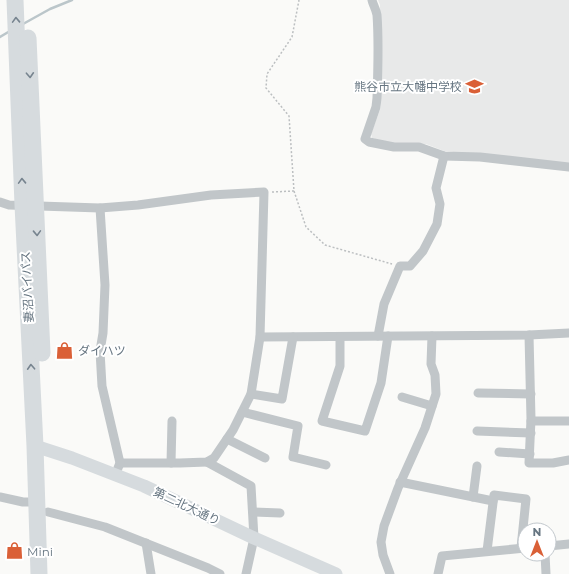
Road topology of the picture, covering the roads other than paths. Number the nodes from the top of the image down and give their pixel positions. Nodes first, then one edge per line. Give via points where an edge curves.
1 (15, 0) edge
2 (27, 0) edge
3 (372, 0) edge
4 (22, 39) junction
5 (444, 156) junction
6 (569, 166) edge
7 (0, 202) edge
8 (30, 205) junction
9 (100, 208) junction
10 (569, 333) edge
11 (529, 335) junction
12 (383, 336) junction
13 (432, 336) junction
14 (260, 337) junction
15 (293, 337) junction
16 (340, 337) junction
17 (478, 393) dead end
18 (251, 394) junction
19 (531, 394) junction
20 (402, 397) dead end
21 (432, 406) junction
22 (242, 412) junction
23 (531, 421) junction
24 (569, 421) edge
25 (172, 422) dead end
26 (477, 431) dead end
27 (531, 433) junction
28 (227, 439) junction
29 (40, 447) junction
30 (499, 452) dead end
31 (530, 454) junction
32 (265, 458) dead end
33 (569, 460) edge
34 (207, 462) junction
35 (170, 463) junction
36 (326, 465) dead end
37 (477, 466) dead end
38 (117, 469) junction
39 (400, 482) junction
40 (0, 497) edge
41 (474, 497) junction
42 (493, 501) junction
43 (42, 507) junction
44 (253, 512) junction
45 (280, 513) dead end
46 (525, 522) edge
47 (254, 538) junction
48 (146, 543) junction
49 (569, 544) edge
50 (557, 545) edge
51 (517, 549) edge
52 (487, 552) junction
53 (545, 562) edge
54 (39, 574) edge
55 (50, 574) edge
56 (151, 574) edge
57 (220, 574) edge
58 (246, 574) edge
59 (336, 574) edge
60 (390, 574) edge
61 (438, 574) edge
62 (546, 574) edge

4 -> 1 highway, 妻沼バイパス
2 - 4 highway, 妻沼バイパス
3 - 5 street via 377,12 378,28 377,98 365,139 394,147 419,146
4 - 8 highway, 妻沼バイパス
5 - 6 street
5 - 12 street via 436,188 440,204 437,224 423,250 410,266 400,266 384,304
7 - 8 street via 9,205
8 - 9 street
8 - 29 highway, 妻沼バイパス
9 - 14 street via 211,195 264,192
9 - 38 street via 105,285 100,351 102,386
10 - 11 street
11 - 13 street
11 - 19 street
12 - 13 street
12 - 16 street
12 - 16 street via 381,383 365,431 322,422 340,366
13 - 21 street via 431,364 435,375 436,394
14 - 15 street
14 - 18 street
15 - 16 street
15 - 18 street via 282,399
17 - 19 street
18 - 22 street
19 - 23 street
20 - 21 street
21 - 39 street via 425,428
22 - 28 street
22 - 36 street via 298,426 293,457
23 - 24 street
23 - 27 street
25 - 35 street
26 - 27 street
27 - 31 street
28 - 32 street
28 - 34 street via 214,458
29 - 38 street, 第二北大通り
29 - 43 highway, 妻沼バイパス
30 - 31 street
31 - 33 street via 529,463
34 - 35 street
34 - 44 street via 251,486
35 - 38 street
37 - 41 street
38 - 47 street, 第二北大通り via 144,486
39 - 41 street
39 - 60 street via 381,542
40 - 43 street
41 - 42 street
42 - 46 street via 494,495 526,499
42 - 52 street
43 - 48 street
43 - 54 highway, 妻沼バイパス
43 - 55 highway, 妻沼バイパス
44 - 45 street
44 - 47 street
47 - 58 street
47 - 59 street, 第二北大通り
48 - 56 street
48 - 57 street
49 - 50 street
51 - 52 street
52 - 61 street via 442,556
53 - 62 street

